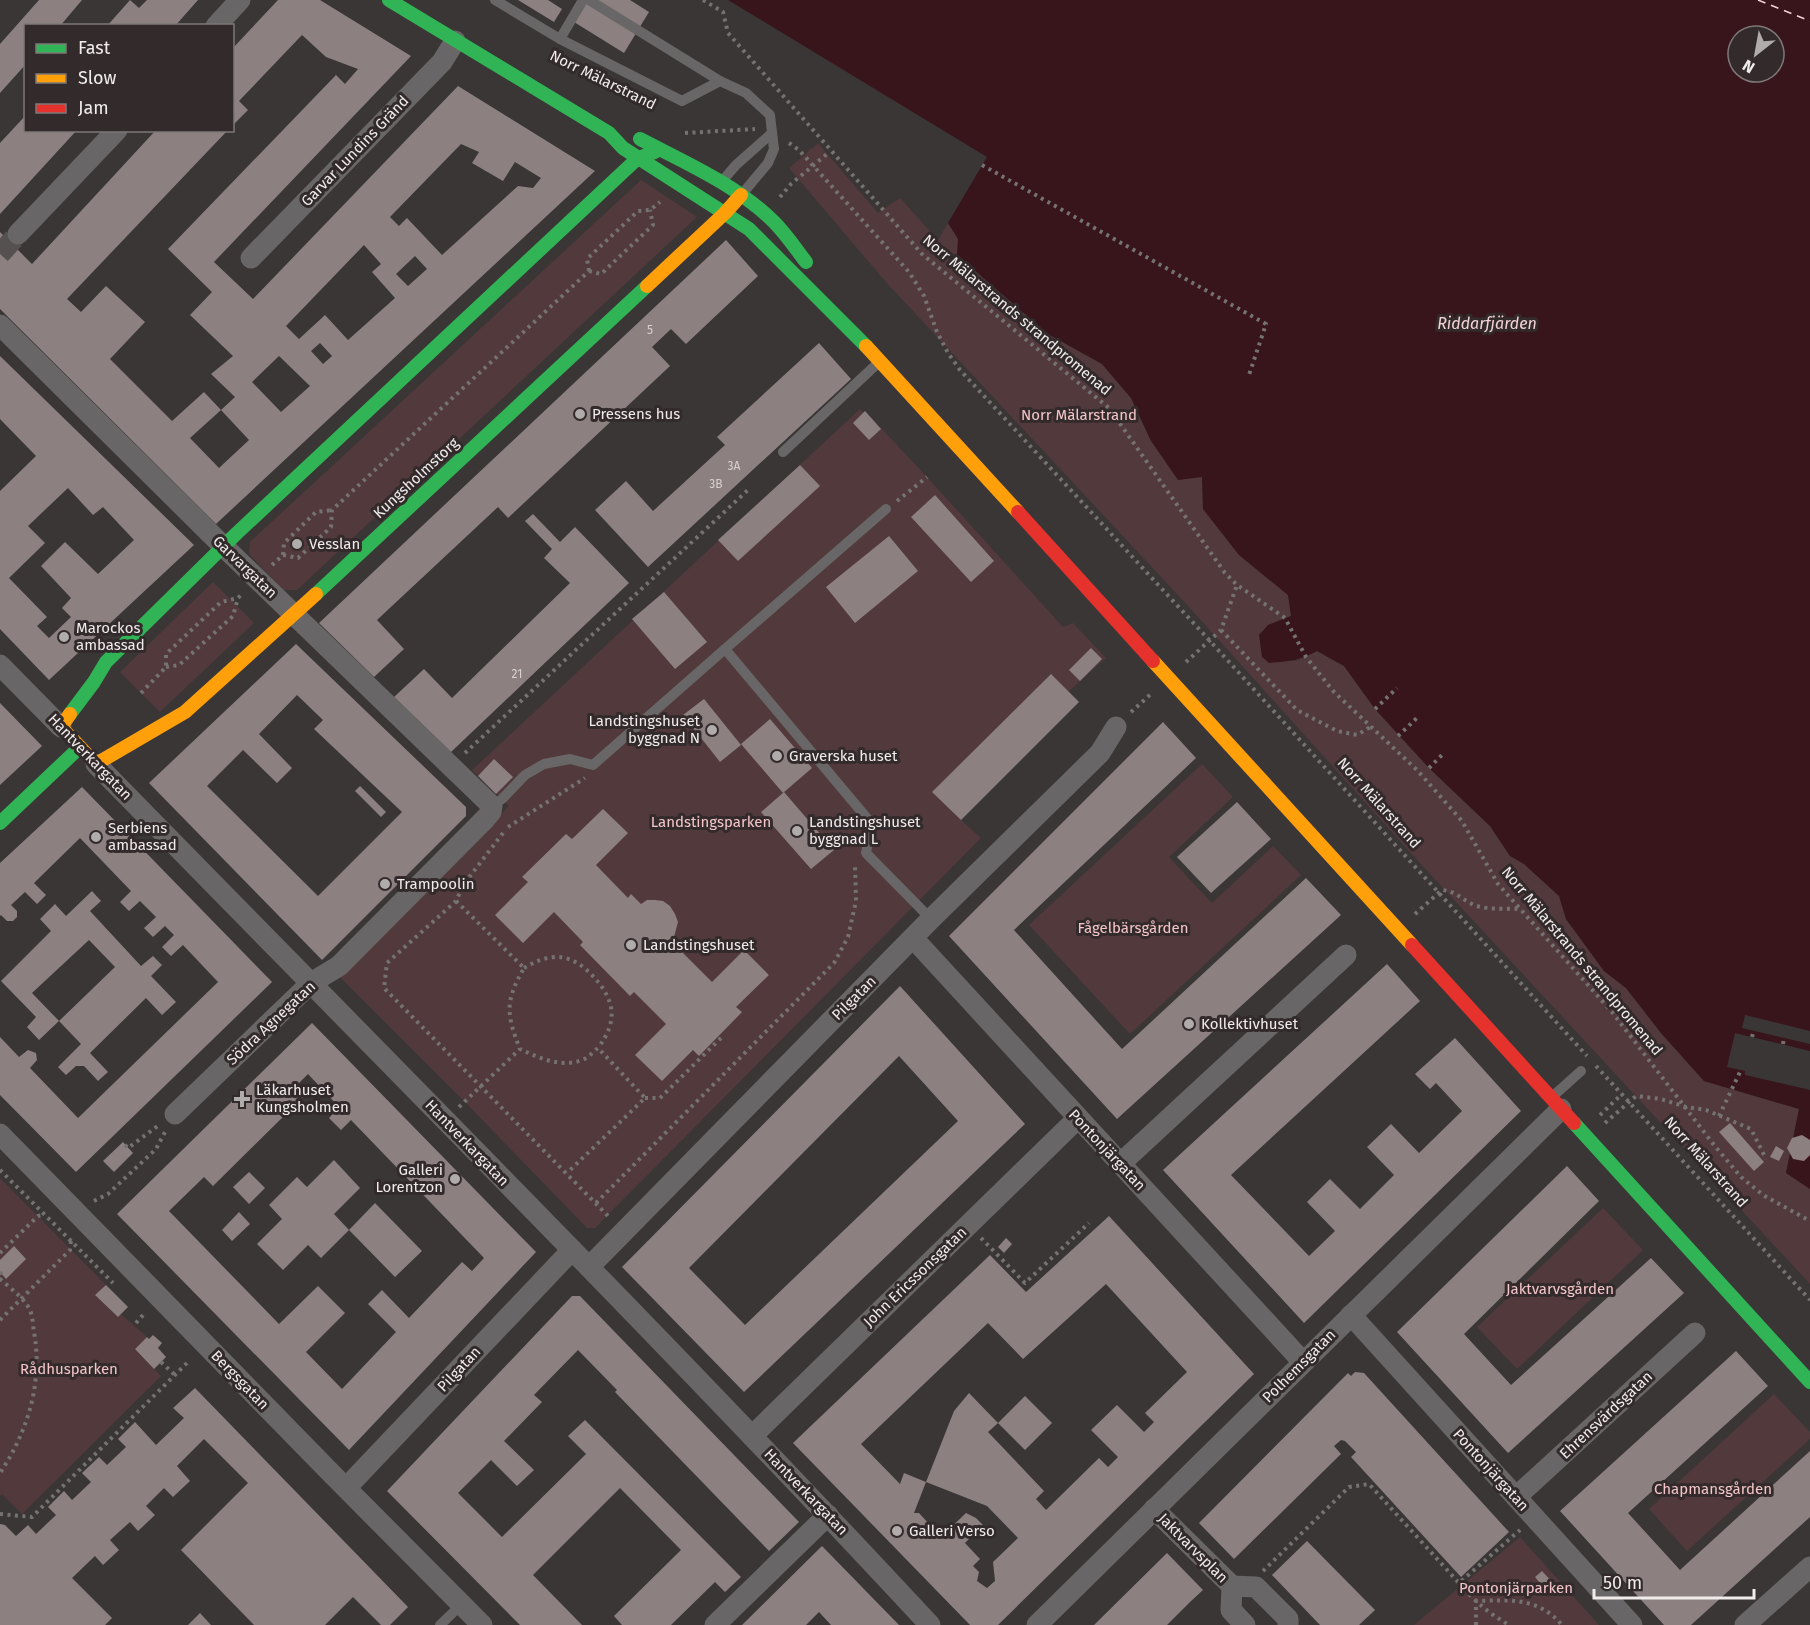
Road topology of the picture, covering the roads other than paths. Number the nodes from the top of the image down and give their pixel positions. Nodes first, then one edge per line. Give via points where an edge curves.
1 (240, 0) edge
2 (389, 0) edge
3 (495, 0) edge
4 (583, 0) edge
5 (589, 0) edge
6 (218, 24) edge
7 (560, 39) junction
8 (455, 41) junction
9 (720, 81) junction
10 (115, 132) edge
11 (609, 132) junction
12 (772, 133) junction
13 (663, 150) junction
14 (638, 158) junction
15 (721, 182) junction
16 (741, 195) junction
17 (725, 213) junction
18 (18, 234) tunnel mouth
19 (251, 258) dead end
20 (0, 325) edge
21 (880, 361) junction
22 (783, 452) dead end
23 (886, 509) road end
24 (223, 546) junction
25 (294, 615) junction
26 (724, 648) junction
27 (0, 665) edge
28 (1116, 727) dead end
29 (61, 728) junction
30 (80, 747) junction
31 (96, 764) junction
32 (492, 806) junction
33 (0, 823) edge
34 (931, 919) junction
35 (913, 938) junction
36 (1346, 955) dead end
37 (311, 983) junction
38 (1581, 1071) dead end
39 (1556, 1103) junction
40 (175, 1114) road end
41 (1077, 1118) junction
42 (0, 1134) edge
43 (1120, 1164) junction
44 (572, 1250) junction
45 (588, 1267) junction
46 (1351, 1315) junction
47 (1695, 1333) dead end
48 (1303, 1362) junction
49 (1810, 1382) edge
50 (752, 1436) junction
51 (346, 1488) junction
52 (1516, 1497) junction
53 (1154, 1509) junction
54 (828, 1515) junction
55 (1810, 1567) edge
56 (1232, 1586) junction
57 (462, 1604) junction
58 (440, 1625) edge
59 (482, 1625) edge
60 (715, 1625) edge
61 (930, 1625) edge
62 (1037, 1625) edge
63 (1245, 1625) edge
64 (1288, 1625) edge
65 (1632, 1625) edge
66 (1745, 1625) edge

1 - 6 street
2 - 8 street
3 - 7 lane
4 - 7 lane
5 - 9 lane
7 - 9 lane via 682,101
8 - 11 street
8 - 19 street, Garvar Lundins Gränd via 442,62
9 - 12 lane via 746,93 770,115
10 - 18 street
11 - 13 street via 632,135
11 - 14 street
12 - 15 lane
12 - 16 lane via 774,149 768,164
13 - 14 street
13 - 15 street
14 - 17 street
14 - 24 street
15 - 16 street
15 - 17 lane via 718,196
16 - 17 street, Kungsholmstorg
16 - 21 street via 775,223
17 - 21 street via 765,244
17 - 25 street, Kungsholmstorg
20 - 24 street, Garvargatan
21 - 22 lane
21 - 39 street
23 - 26 lane
24 - 25 street, Garvargatan
24 - 29 street via 106,662
25 - 31 street, Kungsholmstorg via 185,712
25 - 32 street, Garvargatan
26 - 32 lane via 593,765 570,759 544,764 525,775
26 - 34 lane via 871,823 866,853
27 - 29 street, Hantverkargatan
28 - 34 street, Pilgatan via 1100,753
29 - 30 street, Hantverkargatan
30 - 31 street, Hantverkargatan
30 - 33 street
31 - 37 street, Hantverkargatan
32 - 37 street, Södra Agnegatan via 485,819 339,966
34 - 35 street, Pilgatan
35 - 41 street, Pontonjärgatan
35 - 45 street, Pilgatan
36 - 43 street
37 - 40 street, Södra Agnegatan
37 - 44 street, Hantverkargatan
38 - 39 lane
39 - 46 street, Polhemsgatan
39 - 49 street
41 - 43 street, Pontonjärgatan
41 - 50 street, John Ericssonsgatan
42 - 51 street, Bergsgatan
43 - 48 street, Pontonjärgatan
44 - 45 street, Hantverkargatan
44 - 51 street, Pilgatan
45 - 50 street, Hantverkargatan
46 - 48 street, Polhemsgatan
46 - 52 street, Pontonjärgatan
47 - 52 street, Ehrensvärdsgatan
48 - 53 street, Polhemsgatan
50 - 54 street, Hantverkargatan
51 - 57 street, Bergsgatan
52 - 65 street, Pontonjärgatan
53 - 56 street, Jaktvarvsplan
53 - 62 street, Polhemsgatan
54 - 60 street
54 - 61 street, Hantverkargatan
55 - 66 street
56 - 63 street, Jaktvarvsplan via 1231,1610
56 - 64 street, Jaktvarvsplan via 1256,1587 1288,1619
57 - 58 lane
57 - 59 street, Bergsgatan

